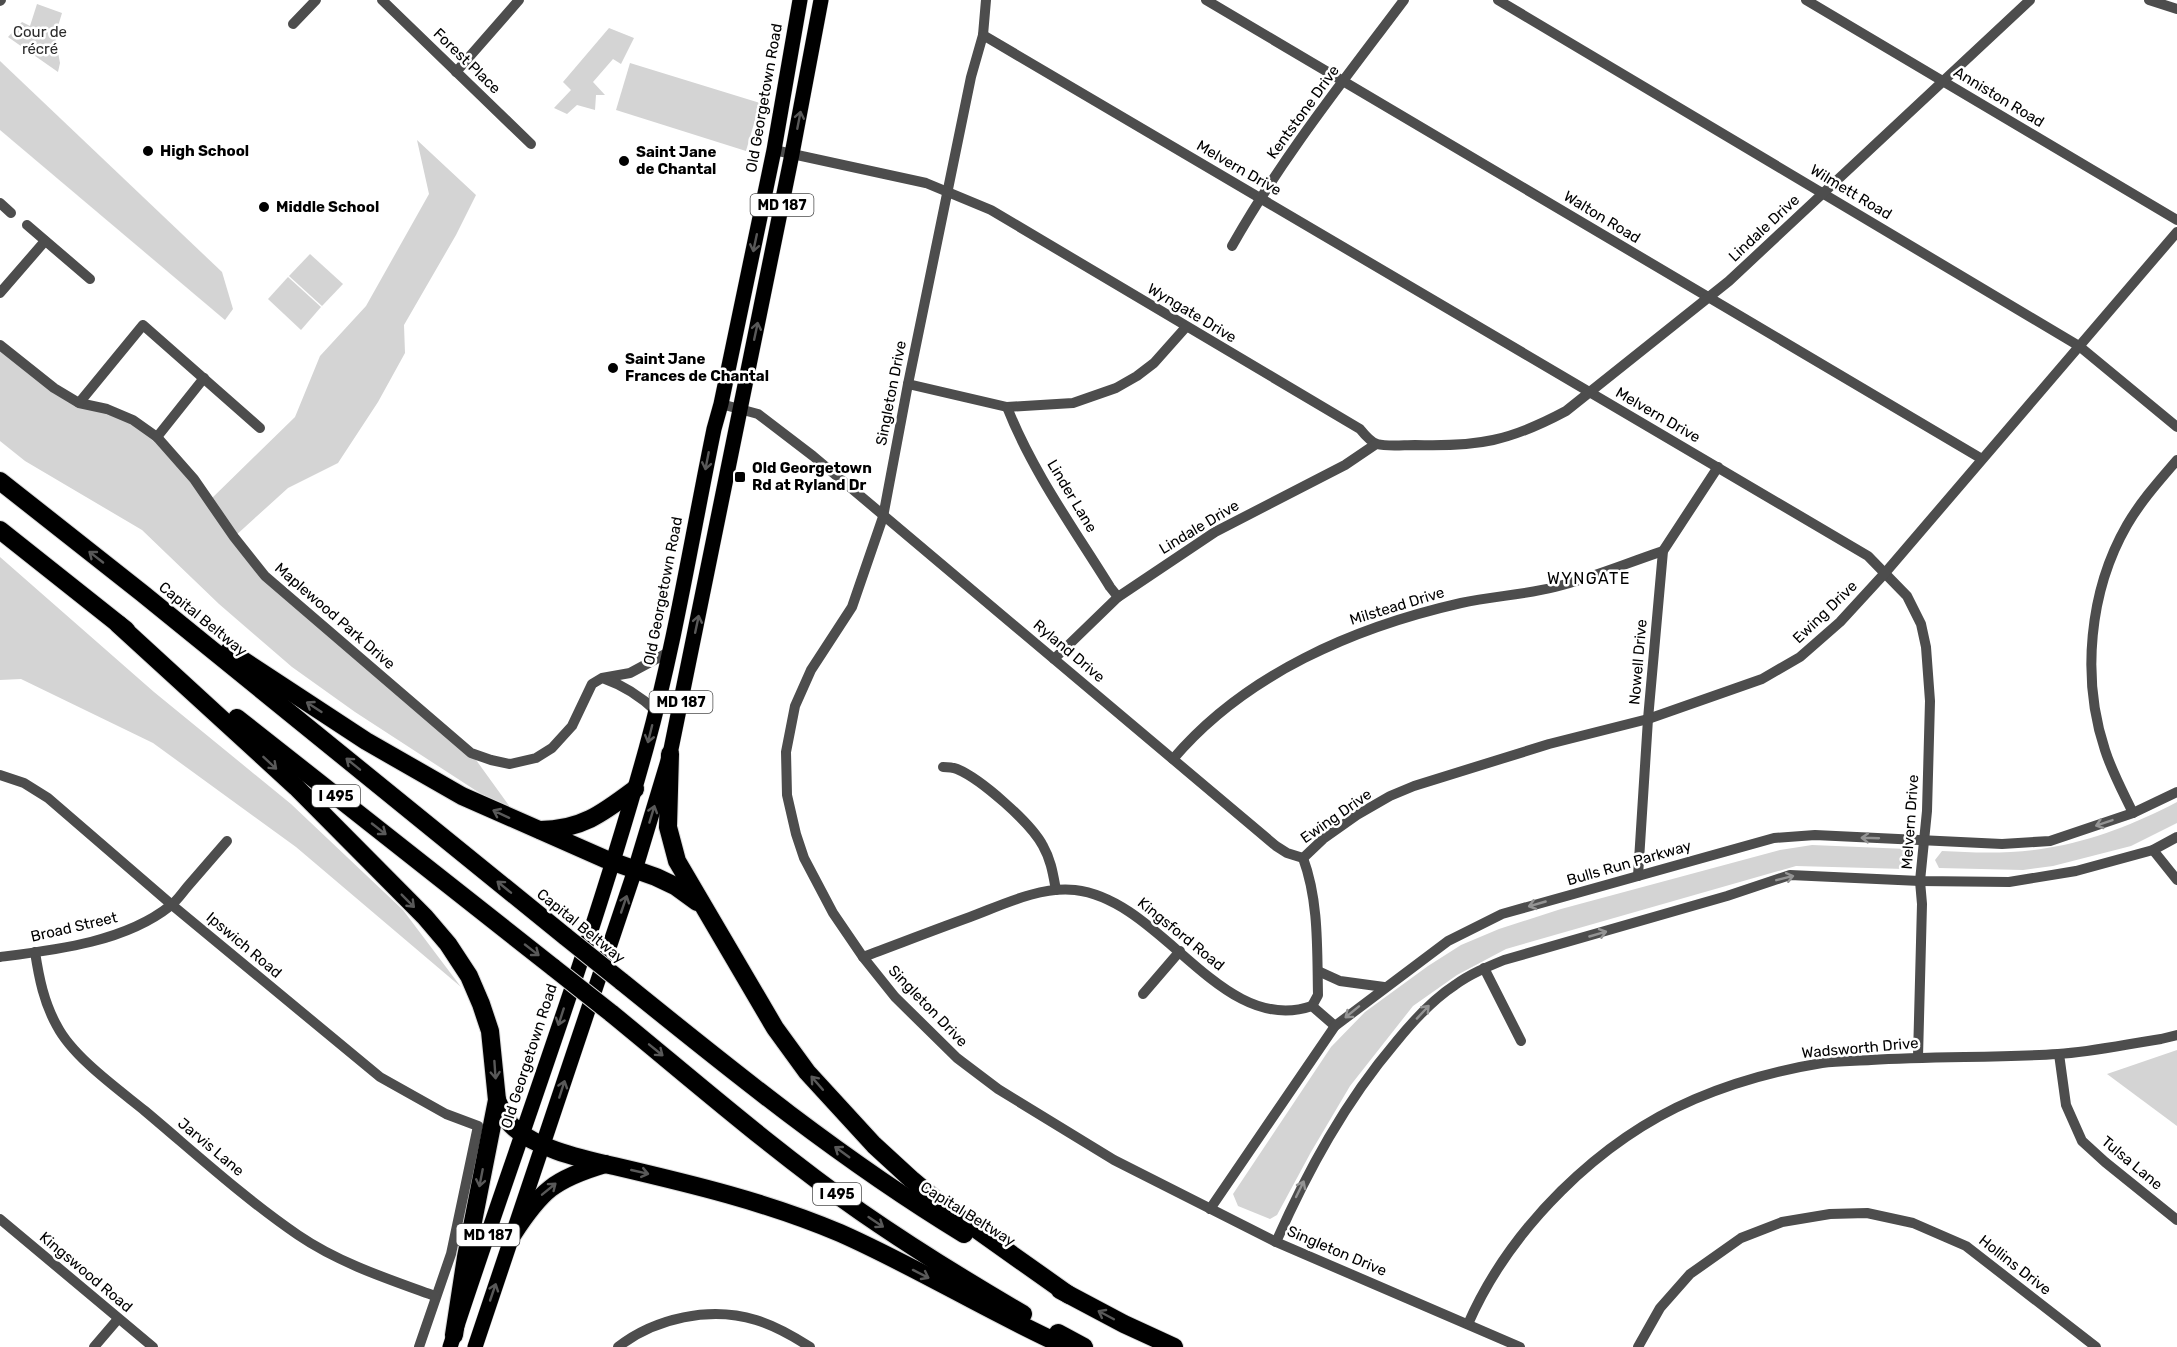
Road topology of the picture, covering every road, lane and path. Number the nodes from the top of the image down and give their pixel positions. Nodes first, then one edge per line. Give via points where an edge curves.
1 (316, 0) edge
2 (382, 0) edge
3 (519, 0) edge
4 (800, 0) edge
5 (821, 0) edge
6 (986, 0) edge
7 (1206, 0) edge
8 (1404, 0) edge
9 (1498, 0) edge
10 (1806, 0) edge
11 (2030, 0) edge
12 (2149, 0) edge
13 (2177, 9) edge
14 (293, 24) dead end
15 (983, 35) junction
16 (456, 72) junction
17 (1343, 81) junction
18 (1944, 81) junction
19 (531, 144) dead end
20 (774, 150) junction
21 (792, 154) junction
22 (948, 191) junction
23 (1824, 193) junction
24 (1260, 197) junction
25 (0, 203) edge
26 (11, 213) dead end
27 (2177, 220) edge
28 (27, 225) dead end
29 (2177, 231) edge
30 (45, 241) junction
31 (1232, 246) dead end
32 (90, 279) dead end
33 (0, 293) edge
34 (1708, 297) junction
35 (1186, 327) junction
36 (0, 345) edge
37 (2079, 346) junction
38 (204, 378) junction
39 (908, 384) junction
40 (1589, 393) junction
41 (79, 402) junction
42 (721, 404) junction
43 (1007, 407) junction
44 (740, 409) junction
45 (2177, 427) edge
46 (260, 428) dead end
47 (157, 437) junction
48 (1376, 444) junction
49 (1982, 459) junction
50 (2177, 460) edge
51 (1718, 467) junction
52 (0, 481) edge
53 (883, 517) junction
54 (0, 530) edge
55 (1663, 551) junction
56 (1885, 573) junction
57 (142, 593) junction
58 (1118, 597) junction
59 (118, 624) junction
60 (669, 652) junction
61 (1054, 659) junction
62 (602, 678) junction
63 (656, 711) junction
64 (1648, 719) junction
65 (670, 754) junction
66 (1173, 759) junction
67 (943, 767) dead end
68 (0, 775) edge
69 (635, 789) junction
70 (2177, 792) edge
71 (2133, 813) junction
72 (534, 830) junction
73 (2177, 837) edge
74 (1924, 840) junction
75 (227, 841) dead end
76 (2153, 850) junction
77 (1303, 858) junction
78 (613, 862) junction
79 (635, 870) junction
80 (1638, 876) junction
81 (2177, 880) edge
82 (1920, 881) junction
83 (1056, 890) junction
84 (172, 905) junction
85 (701, 905) junction
86 (1180, 951) junction
87 (35, 952) junction
88 (0, 957) edge
89 (863, 957) junction
90 (1484, 968) junction
91 (1317, 971) junction
92 (1384, 987) junction
93 (1143, 994) dead end
94 (1311, 1006) junction
95 (1335, 1026) junction
96 (2177, 1035) edge
97 (1521, 1041) dead end
98 (2059, 1054) junction
99 (1918, 1057) junction
100 (497, 1100) junction
101 (478, 1126) joint
102 (522, 1134) junction
103 (543, 1145) junction
104 (605, 1164) junction
105 (1210, 1209) junction
106 (0, 1219) edge
107 (2177, 1220) edge
108 (513, 1234) junction
109 (1276, 1242) junction
110 (1069, 1295) junction
111 (435, 1296) junction
112 (118, 1318) junction
113 (1468, 1324) junction
114 (452, 1341) edge
115 (94, 1347) edge
116 (153, 1347) edge
117 (419, 1347) edge
118 (475, 1347) edge
119 (618, 1347) edge
120 (810, 1347) edge
121 (1067, 1347) edge
122 (1084, 1347) edge
123 (1174, 1347) edge
124 (1520, 1347) edge
125 (1638, 1347) edge
126 (2096, 1347) edge

1 - 14 street
2 - 16 street, Forest Place
3 - 16 street
4 - 20 main road, Old Georgetown Road / MD 187
21 -> 5 main road, MD 187
6 - 15 street, Singleton Drive
7 - 17 street, Walton Road
8 - 17 street, Kentstone Drive
9 - 23 street, Wilmett Road
10 - 18 street, Anniston Road
11 - 18 street, Lindale Drive
12 - 13 street
15 - 22 street, Singleton Drive
15 - 24 street, Melvern Drive
16 - 19 street, Forest Place
17 - 24 street, Kentstone Drive
17 - 34 street, Walton Road
18 - 23 street, Lindale Drive
18 - 27 street, Anniston Road
20 - 21 street, Wyngate Drive
20 -> 42 main road, Old Georgetown Road / MD 187
21 - 22 street, Wyngate Drive
44 -> 21 main road, MD 187
22 - 35 street, Wyngate Drive via 991,210
22 - 39 street, Singleton Drive
23 - 34 street, Lindale Drive
23 - 37 street, Wilmett Road
24 - 31 street, Kentstone Drive
24 - 40 street, Melvern Drive
25 - 26 street
28 - 30 street
29 - 37 street, Ewing Drive
30 - 32 street
30 - 33 street
34 - 40 street, Lindale Drive
34 - 49 street, Walton Road
35 - 43 street via 1154,363 1116,388 1073,403
35 - 48 street, Wyngate Drive via 1360,429
36 - 41 street, Maplewood Park Drive via 54,388
37 - 45 street, Wilmett Road
37 - 49 street, Ewing Drive
38 - 41 street via 143,325
38 - 46 street
38 - 47 street
39 - 43 street
39 - 53 street, Singleton Drive
40 - 48 street via 1536,427 1476,445
40 - 51 street, Melvern Drive
41 - 47 street, Maplewood Park Drive via 133,420
42 - 44 street, Ryland Drive
42 -> 60 main road, Old Georgetown Road / MD 187
43 - 58 street, Linder Lane via 1037,468
44 - 53 street, Ryland Drive via 758,414
65 -> 44 main road, MD 187
47 - 62 street, Maplewood Park Drive via 194,479 265,576 471,753 510,764 537,758 564,736 592,684
48 - 58 street, Lindale Drive via 1345,465 1215,532
49 - 56 street, Ewing Drive
50 - 71 street via 2127,526 2107,571 2091,642 2095,714 2104,750
51 - 55 street, Nowell Drive
51 - 56 street, Melvern Drive via 1868,555
57 -> 52 highway, Capital Beltway / I 495
53 - 61 street, Ryland Drive
53 - 89 street, Singleton Drive via 852,608 811,670 795,706 786,752 787,795 802,850 833,913
54 - 59 highway, I 495
55 - 64 street, Nowell Drive
55 - 66 street, Milstead Drive via 1555,587 1462,603 1402,618 1337,641 1239,699 1188,741
56 - 64 street, Ewing Drive via 1840,622 1800,657 1762,679
56 - 74 street, Melvern Drive via 1907,596 1921,624 1926,647 1930,701
72 -> 57 highway via 462,796 366,741
110 -> 57 highway, Capital Beltway / I 495, bridge via 950,1226 752,1086
58 - 61 street, Lindale Drive
59 -> 100 highway via 296,787 448,944 469,976 484,1013 494,1058
59 -> 122 highway, I 495, bridge via 859,1211 928,1257
60 - 62 street via 630,673
60 - 63 main road, Old Georgetown Road / MD 187
61 - 66 street, Ryland Drive
62 - 63 street via 622,685
63 -> 69 main road, Old Georgetown Road / MD 187
64 - 77 street, Ewing Drive via 1549,744 1414,786 1357,815
64 - 80 street, Nowell Drive
79 -> 65 main road, MD 187
65 - 85 highway via 669,832 677,861
66 - 77 street, Ryland Drive via 1276,846
67 - 83 street via 954,767 967,774 1029,826 1051,861
68 - 84 street, Ipswich Road via 24,783 48,798
69 - 72 highway via 584,822 560,830
69 - 78 main road, Old Georgetown Road / MD 187
70 - 71 street, Bulls Run Parkway
71 -> 74 street, Bulls Run Parkway via 2050,841 2002,844
72 - 78 highway
73 - 76 street
74 -> 80 street, Bulls Run Parkway via 1815,835 1774,838
74 - 82 street, Melvern Drive
75 - 84 street, Broad Street
76 - 81 street
76 - 82 street via 2076,871 2009,882
77 - 91 street via 1315,903
78 - 79 highway
78 -> 102 main road, Old Georgetown Road / MD 187
79 - 85 highway via 675,886
103 -> 79 main road, MD 187
80 -> 92 street, Bulls Run Parkway via 1502,914 1448,941
90 -> 82 street via 1790,875
82 - 99 street, Melvern Drive
83 - 86 street, Kingsford Road via 1092,893 1121,904
83 - 89 street, Kingsford Road via 1024,897
84 - 87 street, Broad Street via 122,932
84 - 101 street, Ipswich Road via 380,1077 446,1114
110 -> 85 highway via 942,1205 845,1115 775,1028
86 - 93 street
86 - 94 street, Kingsford Road via 1225,989 1250,1004 1287,1012
87 - 88 street, Broad Street
87 - 111 street, Jarvis Lane via 41,989 57,1026 70,1045 109,1081 299,1236 361,1269
89 - 105 street, Singleton Drive via 895,997 957,1058 998,1089 1114,1160
90 - 97 street
109 -> 90 street via 1335,1125 1376,1065 1429,1005
91 - 92 street via 1340,981
91 - 94 street via 1318,995
92 -> 95 street, Bulls Run Parkway
94 - 95 street
95 - 105 street, Bulls Run Parkway
96 - 98 street, Wadsworth Drive
98 - 99 street, Wadsworth Drive
98 - 107 street, Tulsa Lane via 2066,1105 2082,1141
99 - 113 street, Wadsworth Drive via 1823,1063 1766,1075 1695,1099 1638,1130 1594,1162 1543,1209 1512,1246
100 - 102 highway via 506,1119
100 -> 114 highway
101 - 111 street, Old Georgetown Road via 451,1254
102 - 103 highway
102 - 114 main road, Old Georgetown Road / MD 187
103 - 104 highway
103 - 108 main road, MD 187
108 -> 104 highway via 547,1190 570,1175
104 -> 121 highway via 744,1198 840,1233
105 - 109 street, Singleton Drive
106 - 112 street, Kingswood Road
118 -> 108 main road, MD 187
109 - 113 street, Singleton Drive
123 -> 110 highway, Capital Beltway / I 495
111 - 117 street, Old Georgetown Road
112 - 115 street
112 - 116 street, Kingswood Road
113 - 124 street, Singleton Drive
119 - 120 street via 671,1319 725,1315 755,1319
125 - 126 street, Hollins Drive via 1660,1308 1690,1274 1741,1238 1782,1221 1867,1213 1913,1223 1966,1245

